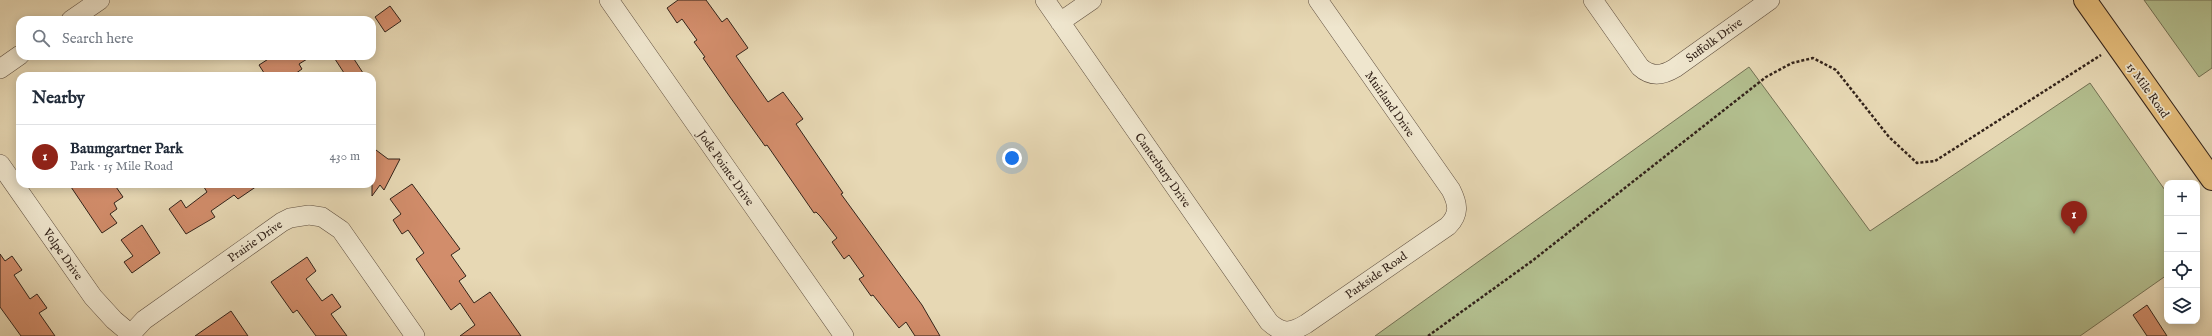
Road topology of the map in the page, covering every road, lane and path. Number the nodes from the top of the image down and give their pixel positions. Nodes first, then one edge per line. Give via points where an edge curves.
1 (100, 0) edge
2 (608, 0) edge
3 (1045, 0) edge
4 (1092, 0) edge
5 (1318, 0) edge
6 (1593, 0) edge
7 (1770, 0) edge
8 (2085, 0) edge
9 (77, 16) edge
10 (1060, 22) junction
11 (2116, 45) junction
12 (16, 58) edge
13 (0, 69) edge
14 (0, 164) edge
15 (2212, 179) edge
16 (16, 187) edge
17 (17, 188) edge
18 (1458, 210) joint
19 (1287, 332) joint
20 (132, 335) edge
21 (415, 336) edge
22 (844, 336) edge
23 (1428, 336) edge

1 - 9 street
2 - 22 street, Jode Pointe Drive
3 - 10 street, Canterbury Drive
4 - 10 street
5 - 18 street, Muirland Drive via 1451,190
6 - 7 street, Suffolk Drive via 1640,67 1647,73 1657,75 1674,68
8 - 11 main road, 15 Mile Road
10 - 19 street, Canterbury Drive via 1269,322 1277,330
11 - 15 main road, 15 Mile Road
11 - 23 path via 1935,160 1917,163 1889,137 1836,70 1813,58 1792,63 1766,77 1532,261
12 - 13 street
14 - 16 street, Volpe Drive
17 - 20 street, Volpe Drive via 93,297
18 - 19 street, Parkside Road via 1455,219 1448,226 1297,330
20 - 21 street, Prairie Drive via 144,320 270,230 290,218 309,215 322,217 341,230

